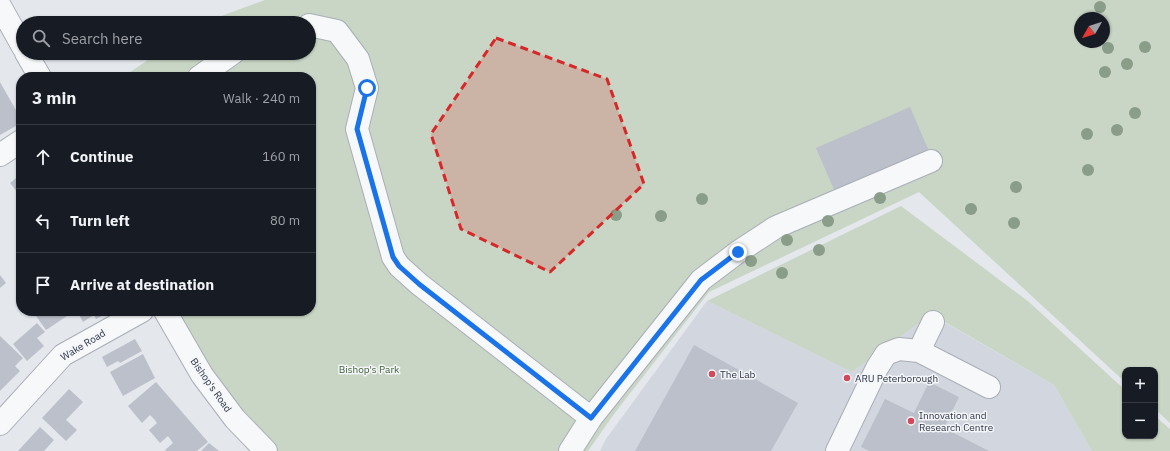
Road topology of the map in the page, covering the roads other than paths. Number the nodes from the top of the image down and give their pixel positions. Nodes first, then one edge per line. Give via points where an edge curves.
1 (0, 6) edge
2 (316, 26) edge
3 (16, 35) edge
4 (30, 60) edge
5 (223, 60) edge
6 (37, 72) edge
7 (206, 72) edge
8 (16, 144) edge
9 (0, 155) edge
10 (931, 161) dead end
11 (133, 316) edge
12 (168, 316) edge
13 (933, 322) dead end
14 (919, 351) junction
15 (988, 387) dead end
16 (591, 418) junction
17 (0, 424) edge
18 (266, 451) edge
19 (570, 451) edge
20 (836, 451) edge

1 - 3 street
2 - 16 street via 337,31 358,59 367,88 357,129 393,257 399,266
4 - 6 street
5 - 7 street
8 - 9 street
10 - 16 street via 776,227 738,252 701,280
11 - 17 street, Wake Road via 63,355
12 - 18 street, Bishop's Road via 202,375 235,419
13 - 14 street
14 - 15 street
14 - 20 street via 899,349 886,354
16 - 19 street

